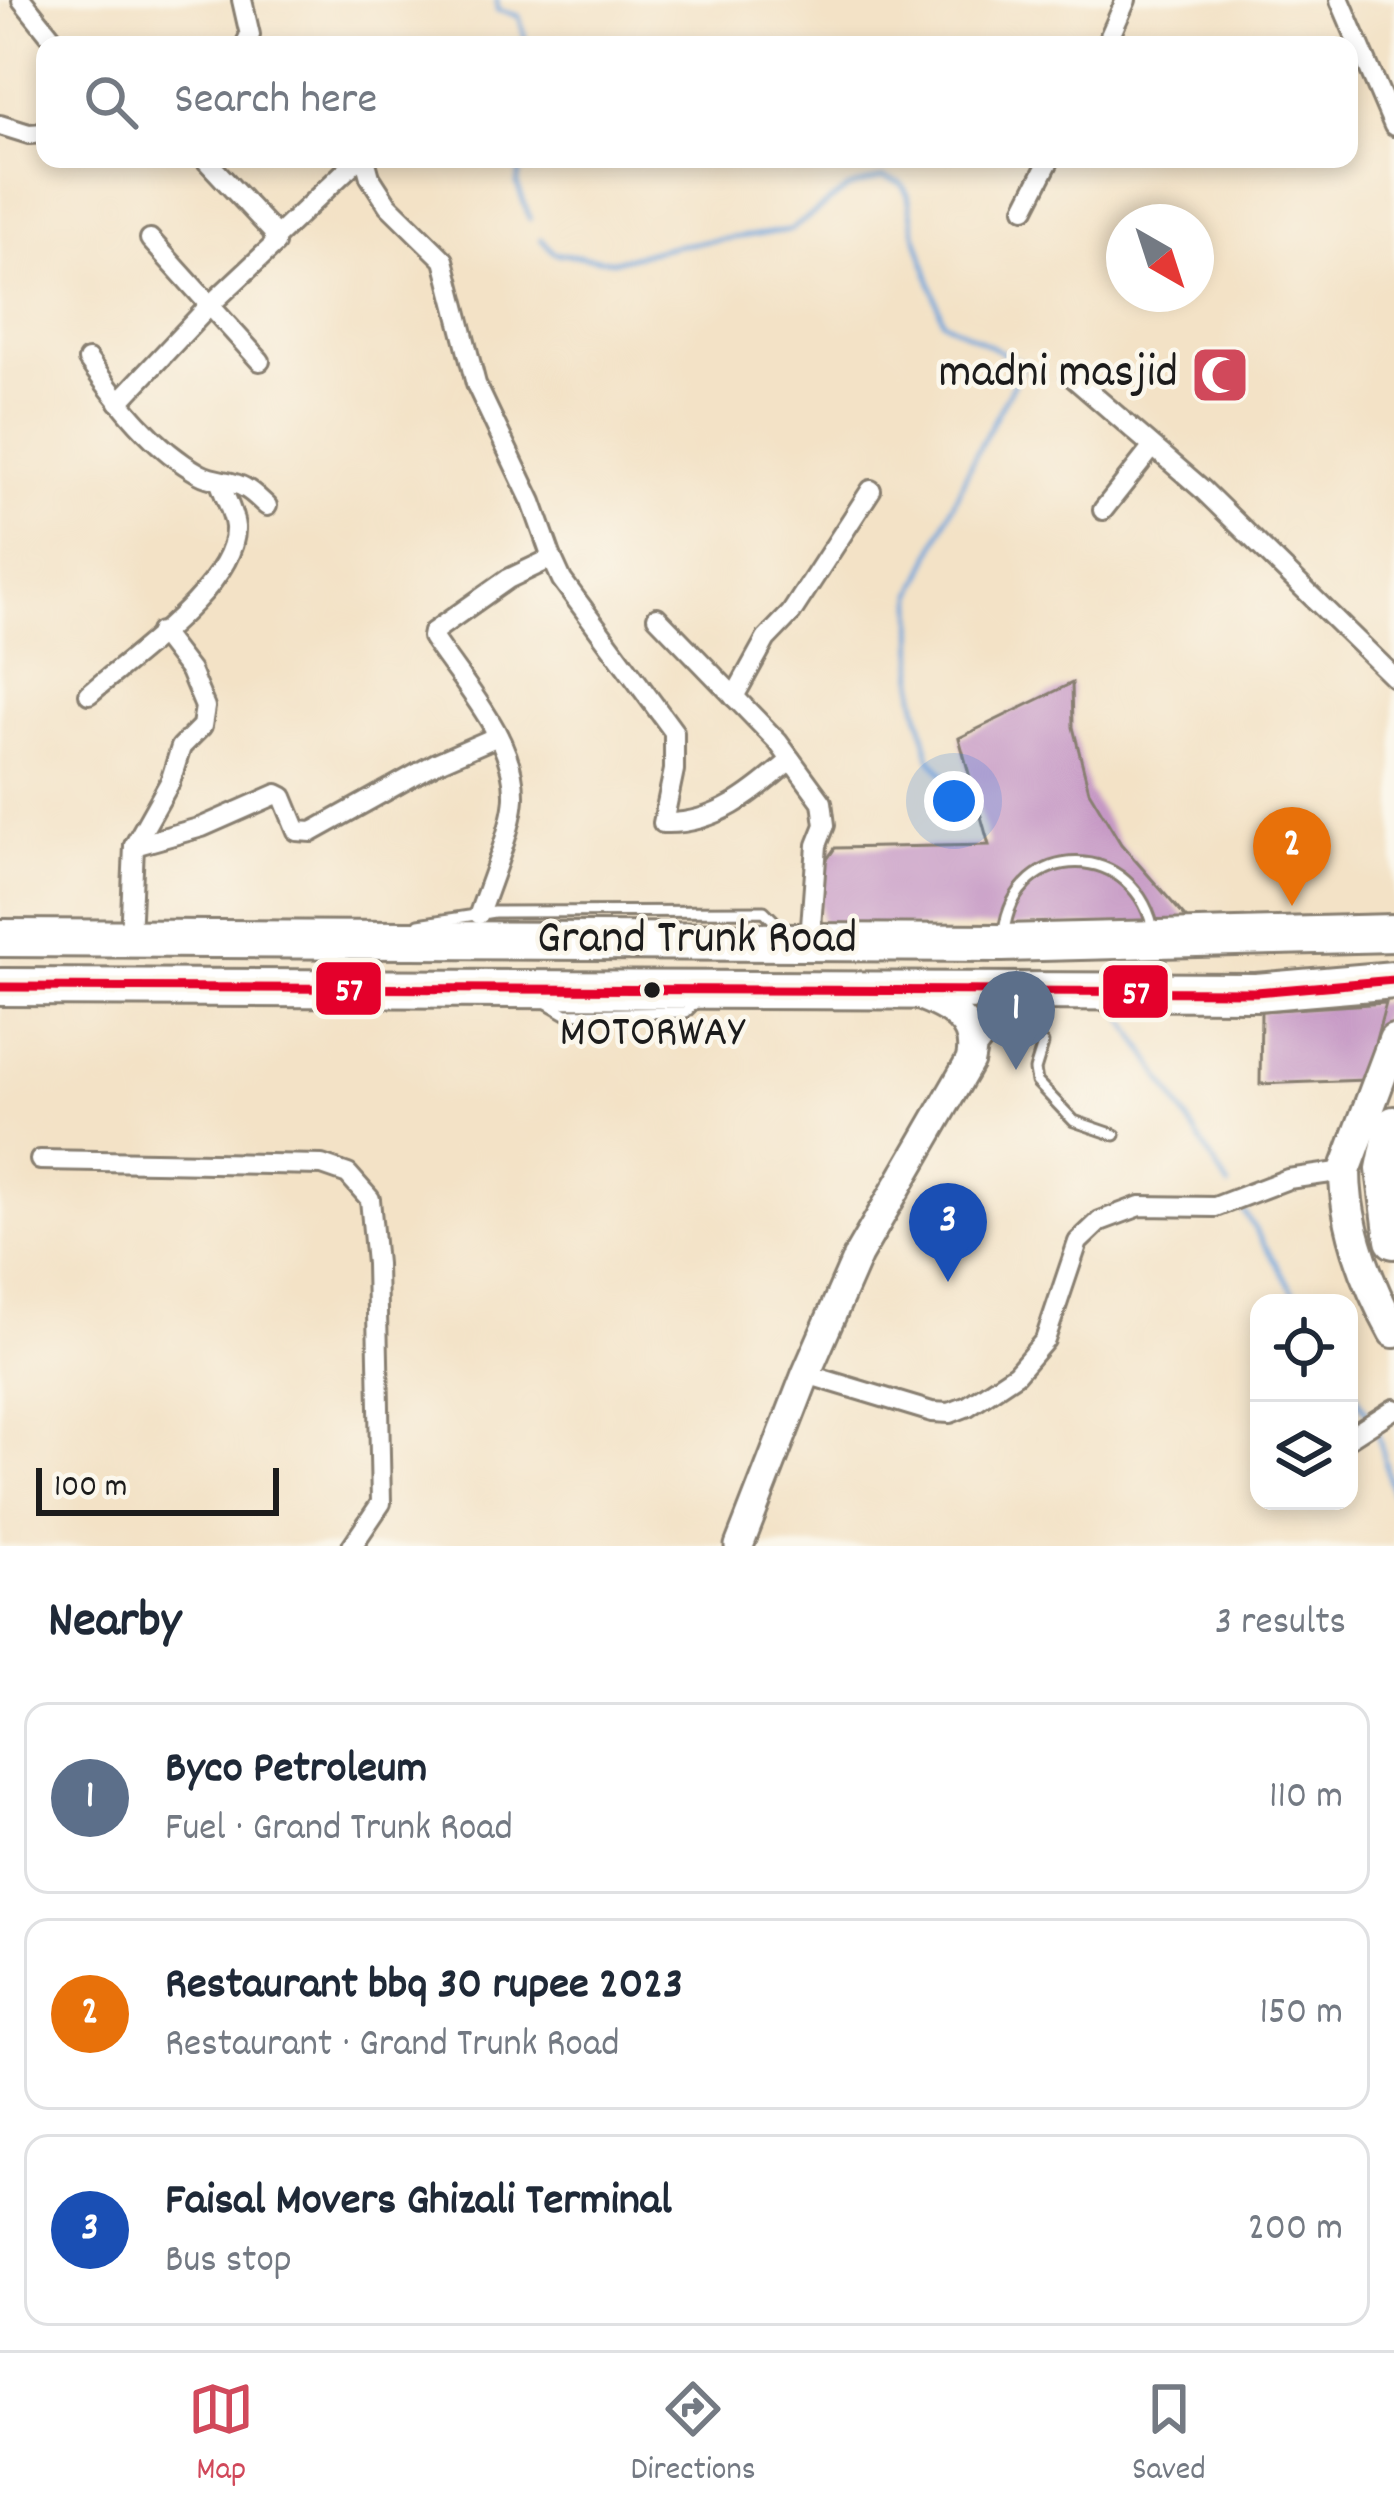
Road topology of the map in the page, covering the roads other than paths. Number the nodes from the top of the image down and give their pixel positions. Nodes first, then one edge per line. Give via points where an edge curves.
1 (22, 0) edge
2 (242, 0) edge
3 (1126, 0) edge
4 (1340, 0) edge
5 (51, 36) edge
6 (250, 36) edge
7 (1110, 36) edge
8 (1355, 36) edge
9 (1358, 42) edge
10 (0, 125) edge
11 (1394, 126) edge
12 (36, 134) edge
13 (213, 168) edge
14 (351, 168) edge
15 (366, 168) edge
16 (1045, 168) edge
17 (1025, 208) dead end
18 (276, 237) junction
19 (151, 239) dead end
20 (211, 304) junction
21 (88, 360) dead end
22 (260, 361) dead end
23 (1070, 375) dead end
24 (119, 403) junction
25 (1152, 448) junction
26 (220, 482) junction
27 (871, 490) dead end
28 (267, 506) dead end
29 (1102, 511) dead end
30 (552, 558) junction
31 (657, 616) dead end
32 (160, 632) junction
33 (1394, 677) edge
34 (89, 694) dead end
35 (734, 698) junction
36 (498, 736) junction
37 (791, 760) junction
38 (134, 846) junction
39 (479, 914) junction
40 (1394, 933) edge
41 (0, 938) edge
42 (130, 939) junction
43 (801, 940) junction
44 (1155, 940) junction
45 (248, 941) junction
46 (375, 942) junction
47 (1002, 943) junction
48 (0, 951) edge
49 (1394, 980) edge
50 (0, 987) edge
51 (80, 987) junction
52 (369, 988) junction
53 (902, 989) junction
54 (1049, 991) junction
55 (1394, 1040) edge
56 (1043, 1044) dead end
57 (974, 1045) junction
58 (1394, 1125) edge
59 (1115, 1135) dead end
60 (40, 1160) dead end
61 (1346, 1172) junction
62 (1394, 1240) edge
63 (1394, 1332) edge
64 (806, 1374) junction
65 (1386, 1414) edge
66 (1358, 1433) edge
67 (352, 1546) edge
68 (739, 1546) edge

1 - 5 street
2 - 6 street
3 - 7 street
4 - 8 street
9 - 11 street
10 - 12 street
13 - 18 street
14 - 18 street
15 - 30 street via 388,205 444,260 476,384
16 - 17 street
18 - 20 street
19 - 20 street
20 - 22 street
20 - 24 street
21 - 24 street
23 - 25 street
24 - 26 street via 159,445
25 - 29 street
25 - 33 street
26 - 28 street via 242,485
26 - 32 street via 235,528 226,560 206,591
27 - 35 street
30 - 36 street via 433,632
30 - 37 street via 674,732 663,823 717,815
31 - 35 street
32 - 34 street
32 - 38 street via 190,670 205,707
35 - 37 street
36 - 38 street via 312,832 297,831 278,794
36 - 39 street via 514,800
37 - 43 street via 822,802 825,825
38 - 42 street
39 - 43 lane via 764,910
39 - 46 lane via 414,925
40 - 44 highway, Grand Trunk Road
41 - 42 highway, Grand Trunk Road
42 - 45 highway, Grand Trunk Road
43 - 46 highway, Grand Trunk Road
43 - 47 highway, Grand Trunk Road
44 - 47 highway, Grand Trunk Road
44 - 47 lane via 1150,910 1133,884 1107,866 1077,861 1047,868 1022,886 1006,913
45 - 46 highway, Grand Trunk Road
45 - 52 highway via 184,962 229,980 352,976
48 - 51 highway via 92,954 101,968
49 - 54 highway, Grand Trunk Road via 1256,992
50 - 51 highway, Grand Trunk Road
51 - 52 highway, Grand Trunk Road
52 - 53 highway, Grand Trunk Road
53 - 54 highway, Grand Trunk Road
53 - 57 street via 956,1016
54 - 57 street via 998,1013
55 - 61 main road
56 - 59 lane via 1037,1082 1074,1121
57 - 64 street via 858,1256
58 - 62 highway via 1385,1169
60 - 67 street via 322,1166 348,1174 370,1199 381,1503
61 - 63 main road via 1363,1264
61 - 64 street via 1288,1179 1215,1208 1140,1206 1100,1221 1078,1242 1045,1340 1016,1374 950,1413
64 - 68 street
65 - 66 street

